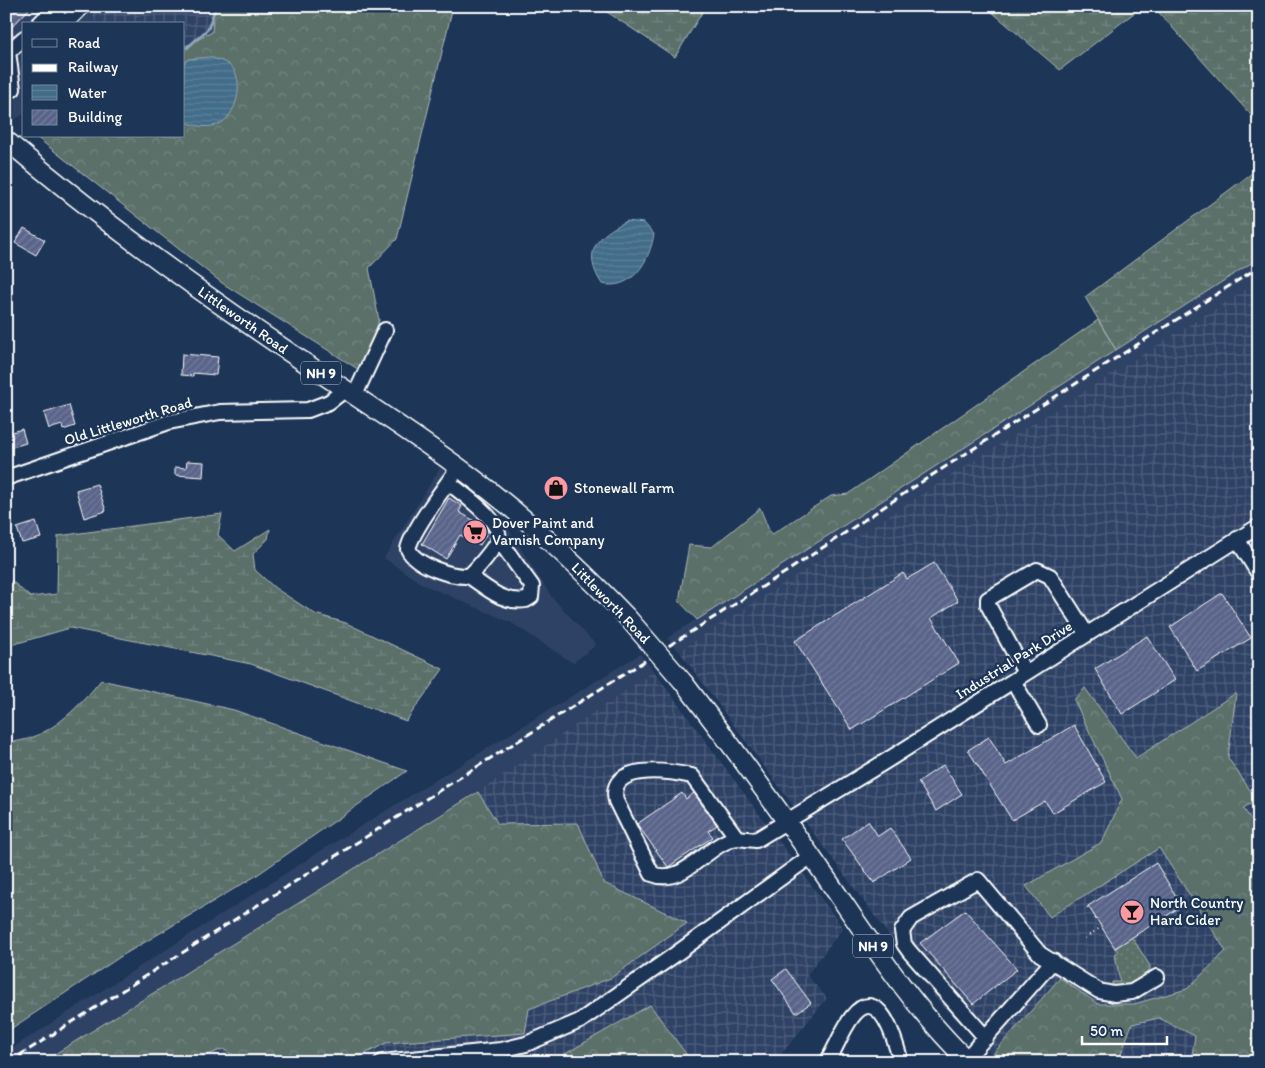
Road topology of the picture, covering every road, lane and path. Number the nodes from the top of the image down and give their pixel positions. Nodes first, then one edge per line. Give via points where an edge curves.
1 (83, 6) edge
2 (50, 9) edge
3 (40, 22) edge
4 (63, 22) edge
5 (67, 22) edge
6 (22, 40) edge
7 (14, 89) edge
8 (6, 140) edge
9 (385, 330) dead end
10 (351, 392) junction
11 (459, 467) junction
12 (6, 478) edge
13 (448, 482) junction
14 (1259, 526) edge
15 (498, 539) junction
16 (1236, 539) junction
17 (1259, 574) edge
18 (469, 576) junction
19 (1086, 633) junction
20 (1025, 673) junction
21 (1013, 681) junction
22 (1040, 725) dead end
23 (786, 822) junction
24 (737, 838) junction
25 (810, 856) junction
26 (1100, 928) dead end
27 (1085, 938) dead end
28 (1053, 961) junction
29 (1157, 977) dead end
30 (986, 1038) junction
31 (968, 1061) edge
32 (382, 1062) edge
33 (827, 1062) edge
34 (901, 1062) edge

1 - 5 street
2 - 3 street
2 - 4 street
6 - 7 street via 8,52
8 - 10 main road, Littleworth Road / NH 9 via 95,214 174,273
9 - 10 street
10 - 11 main road, Littleworth Road / NH 9
10 - 12 street, Old Littleworth Road via 308,410 220,412 169,422
11 - 13 street
11 - 23 main road, Littleworth Road / NH 9, bridge via 536,529 627,617 684,683
13 - 15 street via 496,525
13 - 18 street via 408,549 416,559 441,572
14 - 16 street, Industrial Park Drive
15 - 18 street
15 - 18 street via 532,586 531,597 510,601
16 - 17 street
16 - 19 street, Industrial Park Drive
19 - 20 street, Industrial Park Drive
19 - 20 street via 1050,576 1042,571 1037,570 988,599 988,605
20 - 21 street, Industrial Park Drive
21 - 22 street
21 - 23 street, Industrial Park Drive
23 - 24 street, Industrial Park Drive via 756,840
23 - 25 main road, Littleworth Road / NH 9
24 - 24 street via 692,776 640,773 621,778 616,783 616,801 652,874 668,877 678,874 724,841
25 - 31 main road, Littleworth Road / NH 9 via 912,1000
25 - 32 street via 580,1021 501,1050
26 - 27 path
28 - 29 street via 1099,991 1114,994 1132,992
28 - 30 street
28 - 30 street via 1040,954 978,880 904,925 902,938 909,952
30 - 31 street
33 - 34 street via 851,1018 867,1007 874,1008 886,1018

